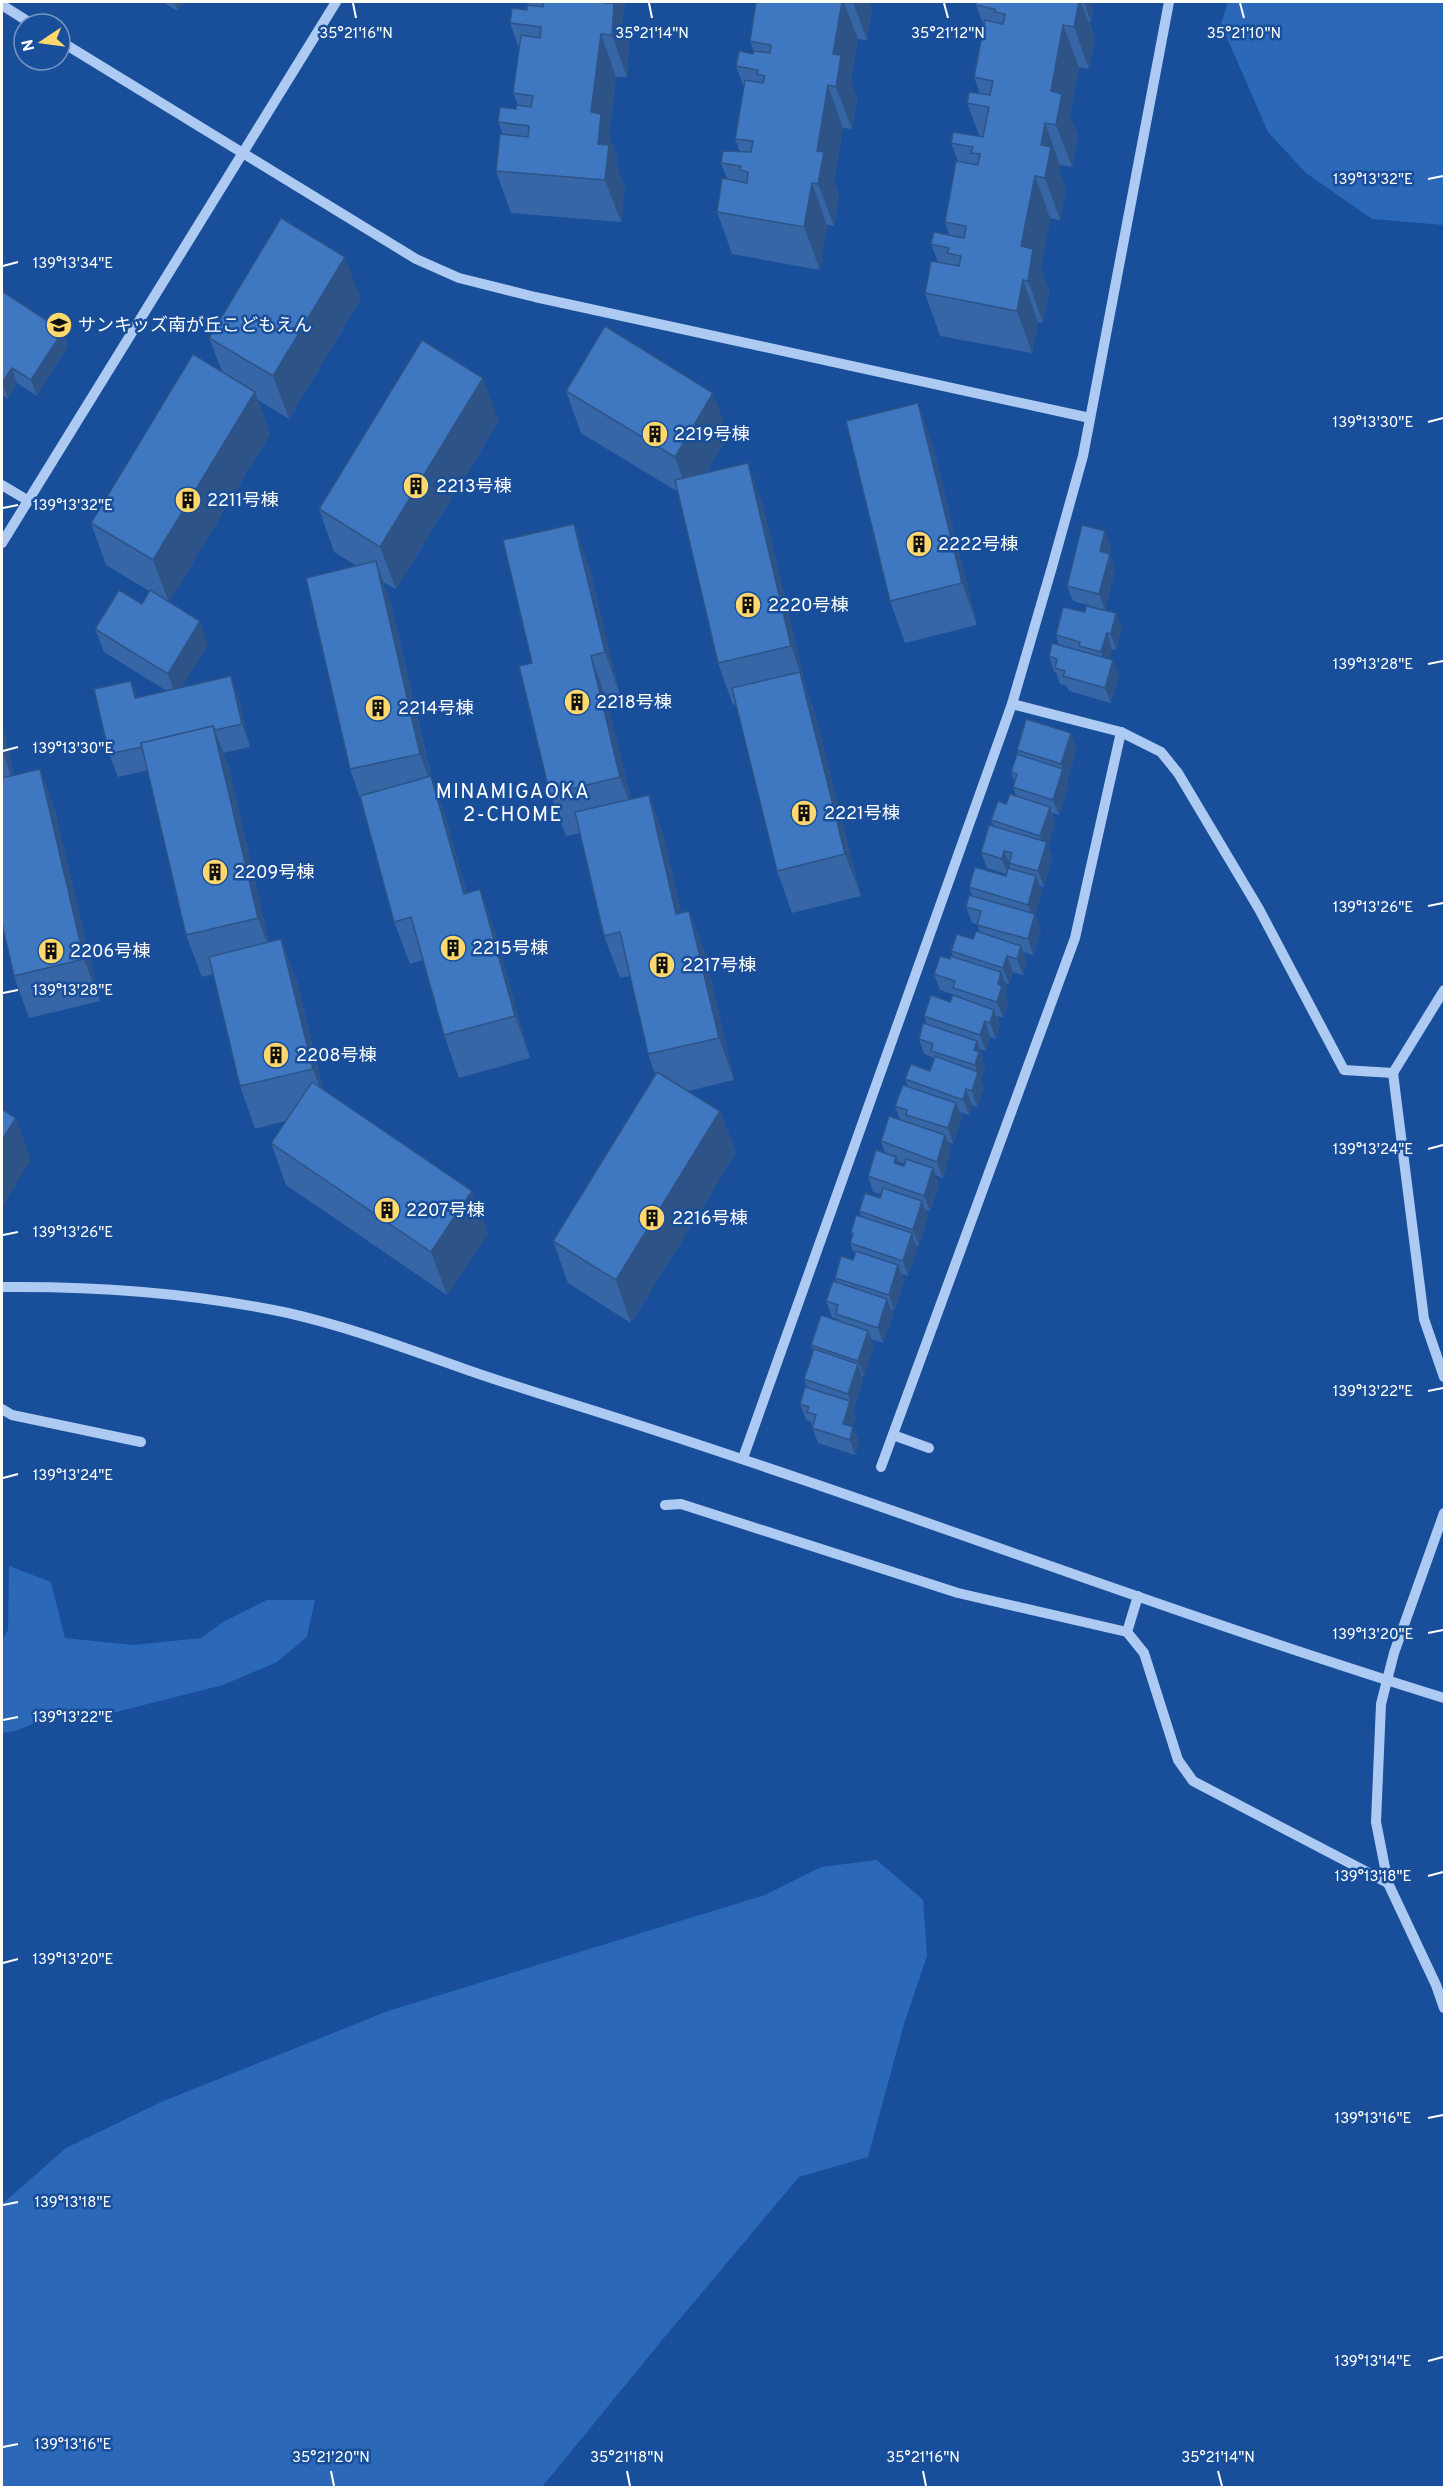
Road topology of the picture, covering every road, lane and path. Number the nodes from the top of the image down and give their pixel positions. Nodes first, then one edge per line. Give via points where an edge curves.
1 (336, 2) edge
2 (1169, 2) edge
3 (72, 48) edge
4 (241, 153) junction
5 (1090, 418) junction
6 (2, 485) edge
7 (27, 500) junction
8 (2, 543) edge
9 (1012, 704) junction
10 (1121, 732) junction
11 (1444, 990) edge
12 (1394, 1073) junction
13 (2, 1287) edge
14 (1444, 1377) edge
15 (2, 1409) edge
16 (893, 1435) junction
17 (141, 1442) dead end
18 (929, 1448) dead end
19 (743, 1458) junction
20 (881, 1467) dead end
21 (665, 1505) dead end
22 (1444, 1513) edge
23 (1138, 1596) junction
24 (1127, 1632) junction
25 (1388, 1681) junction
26 (1444, 1698) edge
27 (1388, 1883) junction
28 (1444, 2008) edge

1 - 4 street
2 - 5 street
3 - 4 street
4 - 5 street via 416,259 459,278
4 - 7 street
5 - 9 street via 1083,456
6 - 7 street
7 - 8 street
9 - 10 street
9 - 19 street
10 - 12 street via 1161,752 1178,773 1259,909 1344,1070
10 - 16 street via 1075,939
11 - 12 street
12 - 14 street via 1424,1319
13 - 19 street via 145,1292 288,1314 356,1331 486,1377
15 - 17 street via 12,1415
16 - 18 street
16 - 20 street
19 - 23 street
21 - 24 street via 681,1504 958,1593
22 - 25 street via 1394,1653
23 - 24 street
23 - 25 street
24 - 27 street via 1144,1653 1178,1760 1193,1781
25 - 26 street
25 - 27 street via 1381,1704 1376,1822
27 - 28 street

